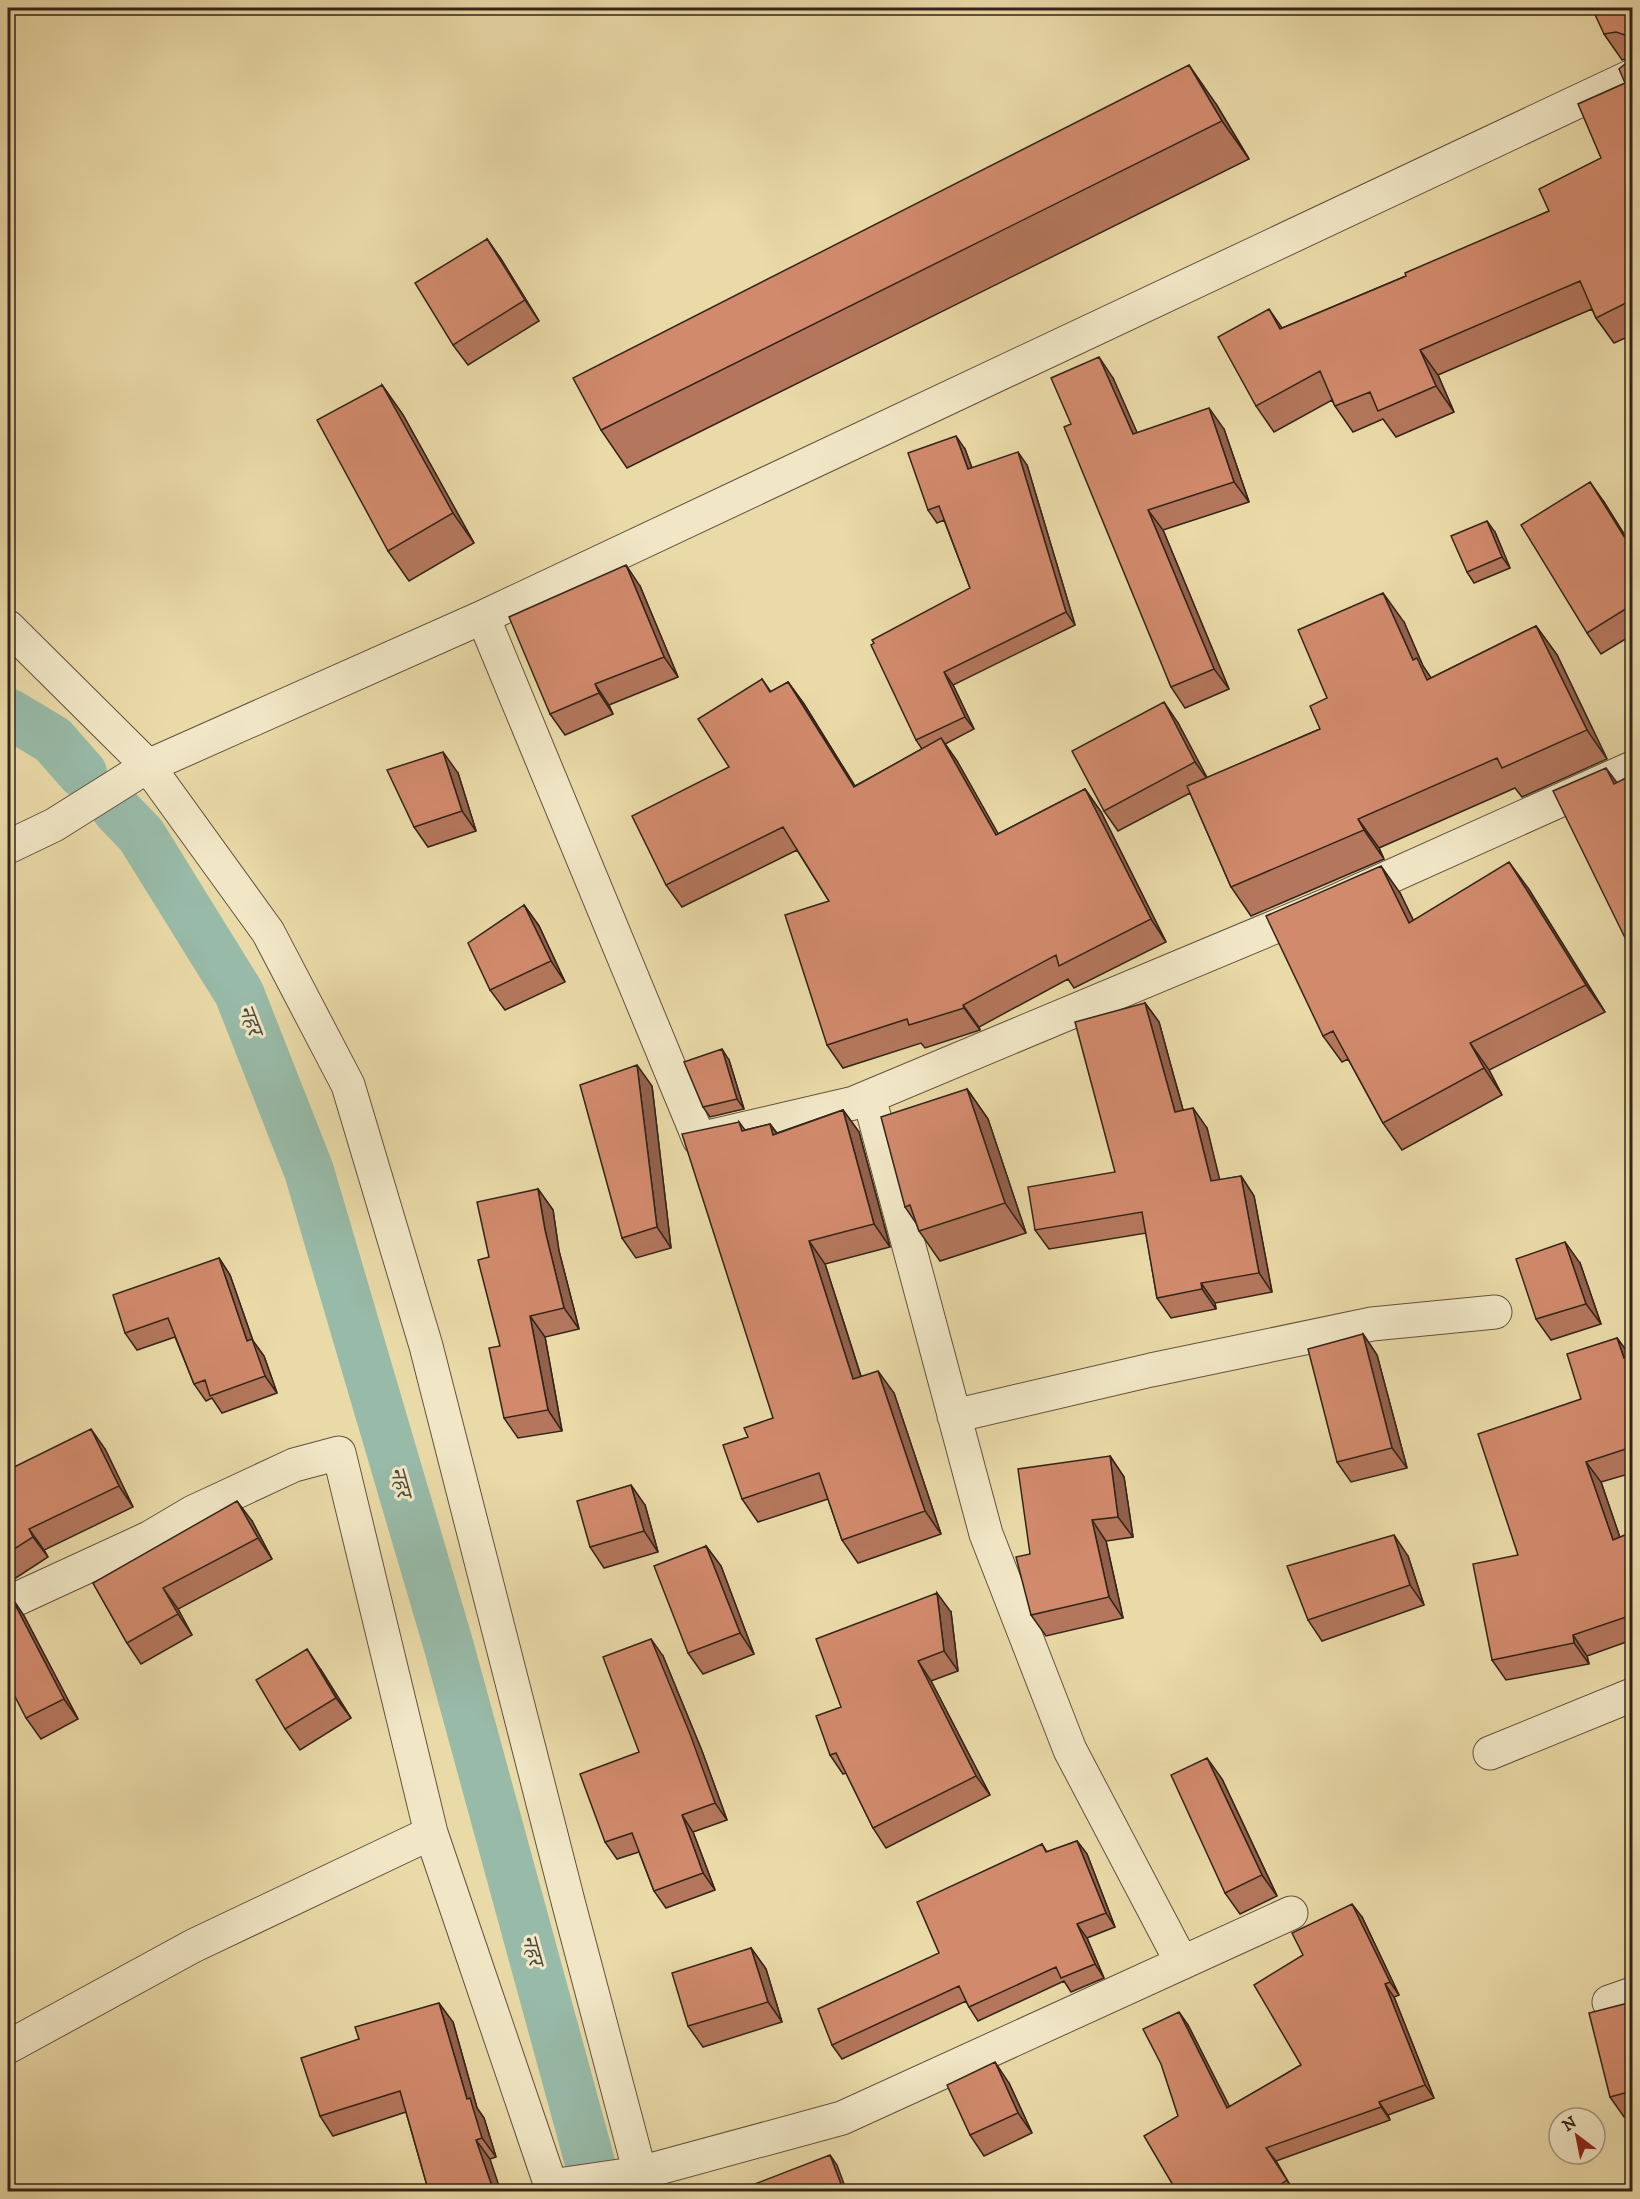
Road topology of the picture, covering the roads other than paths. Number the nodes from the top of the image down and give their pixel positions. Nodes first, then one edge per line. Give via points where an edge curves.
1 (1632, 76) edge
2 (483, 617) junction
3 (8, 627) edge
4 (148, 766) junction
5 (1632, 768) edge
6 (8, 847) edge
7 (868, 1097) junction
8 (1495, 1312) dead end
9 (954, 1416) junction
10 (8, 1603) edge
11 (1632, 1695) edge
12 (1490, 1753) dead end
13 (431, 1833) junction
14 (1291, 1913) dead end
15 (1182, 1963) junction
16 (8, 2047) edge
17 (643, 2182) edge
18 (552, 2189) edge

1 - 2 street
2 - 4 street
2 - 7 street via 699,1140
3 - 4 street
4 - 6 street via 54,825
4 - 17 street via 268,932 348,1085 426,1346
5 - 7 street via 1327,905
7 - 9 street
8 - 9 street via 1372,1324
9 - 15 street via 986,1534 1070,1750
10 - 13 street via 294,1465 339,1453
11 - 12 street
13 - 16 street via 193,1946
13 - 18 street
14 - 15 street
15 - 17 street via 842,2118
17 - 18 street

